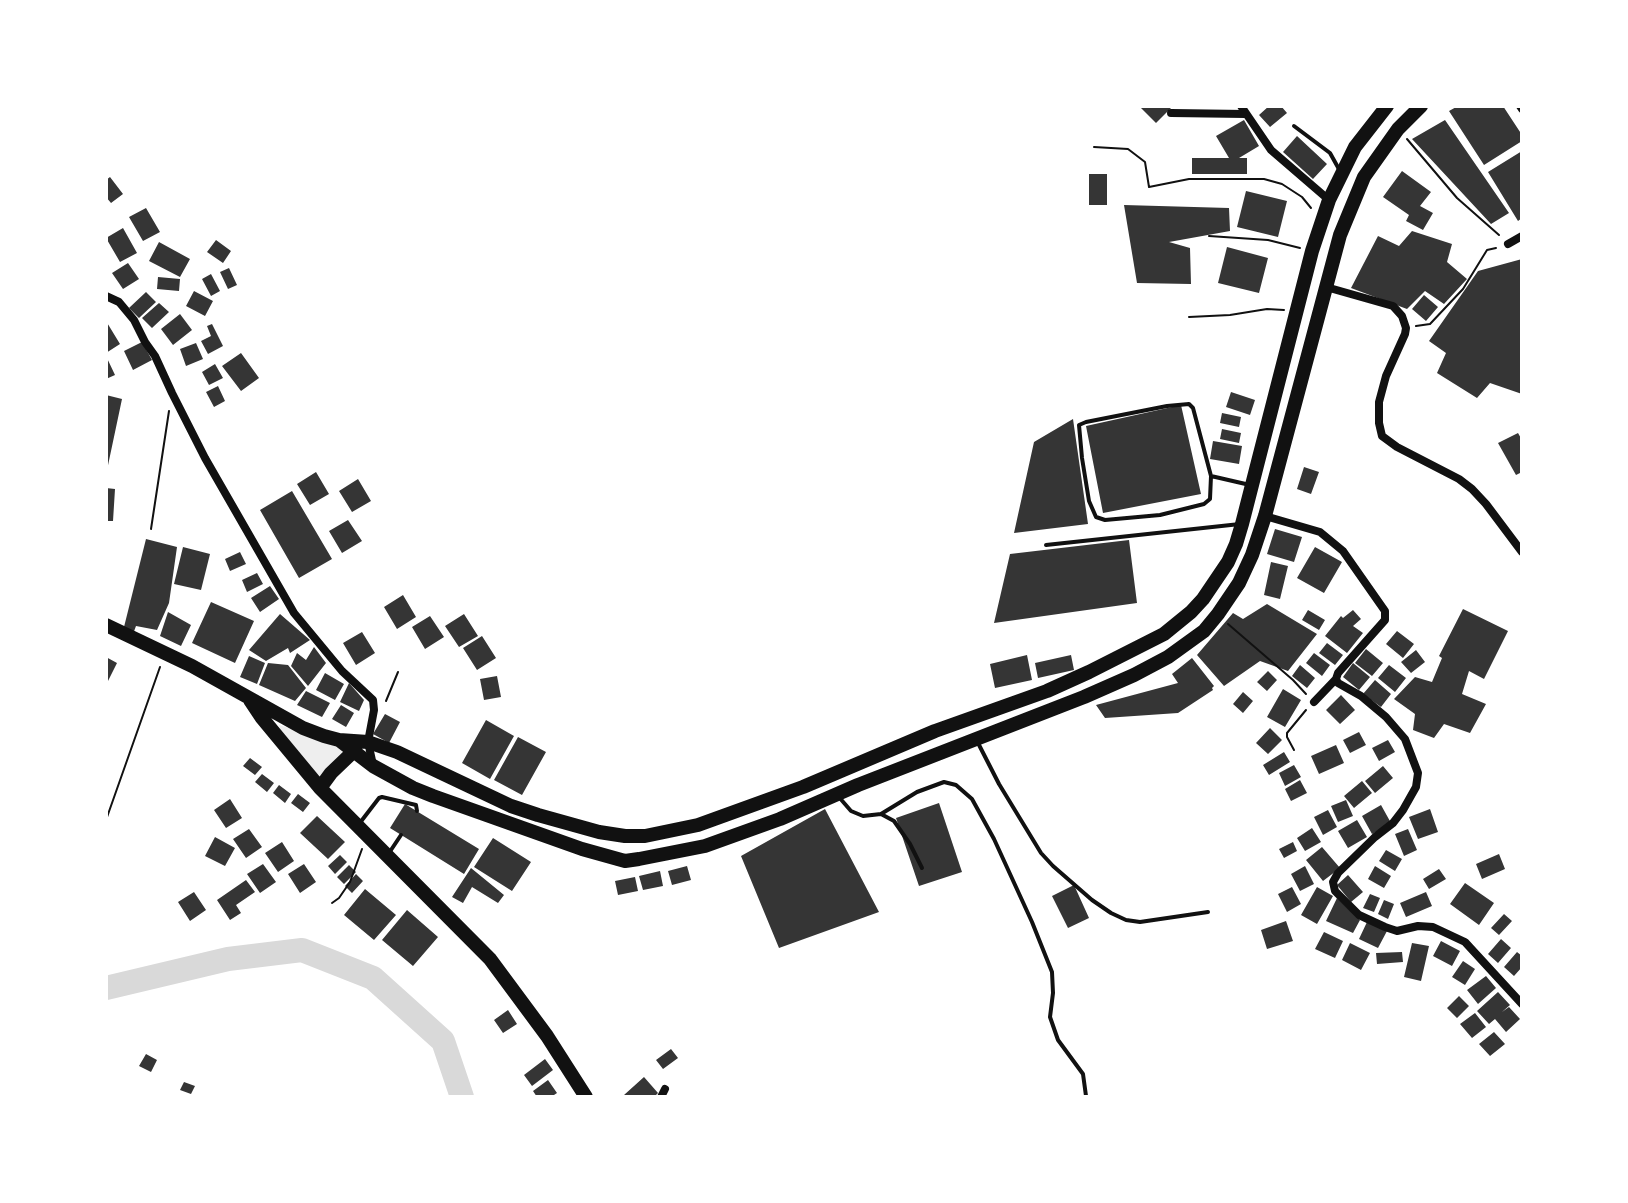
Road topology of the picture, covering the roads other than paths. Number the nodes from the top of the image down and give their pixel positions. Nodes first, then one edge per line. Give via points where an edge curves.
1 (1387, 106) edge
2 (1421, 106) edge
3 (1243, 110) edge
4 (1171, 113) dead end
5 (1294, 126) dead end
6 (1341, 174) junction
7 (1329, 200) junction
8 (1522, 236) edge
9 (1508, 244) road end
10 (1326, 287) junction
11 (106, 296) edge
12 (1211, 476) junction
13 (1253, 485) junction
14 (1265, 516) junction
15 (1242, 524) junction
16 (1046, 545) dead end
17 (1522, 552) edge
18 (106, 625) edge
19 (1336, 679) junction
20 (249, 700) junction
21 (1314, 702) road end
22 (976, 739) junction
23 (339, 740) junction
24 (368, 742) junction
25 (354, 751) junction
26 (373, 766) junction
27 (803, 787) junction
28 (320, 788) junction
29 (837, 795) junction
30 (808, 807) junction
31 (417, 811) dead end
32 (881, 814) junction
33 (363, 832) junction
34 (401, 835) dead end
35 (388, 854) junction
36 (922, 868) dead end
37 (1208, 912) dead end
38 (1522, 1004) edge
39 (1086, 1096) edge
40 (586, 1097) edge

1 - 6 highway
2 - 10 highway via 1364,177
3 - 4 street
3 - 7 street via 1271,150
5 - 6 lane via 1330,153
6 - 7 highway
7 - 13 highway
8 - 9 street
10 - 14 highway
10 - 17 street via 1393,306 1402,316 1406,328 1379,402 1382,436 1472,489
11 - 24 street via 134,320 294,613 373,700
12 - 12 lane via 1210,499 1204,504 1160,515 1096,517 1078,427 1189,404
12 - 13 lane
13 - 15 highway
14 - 19 street via 1320,532 1343,551 1385,611 1385,620
14 - 22 highway via 1239,583 1204,631 1151,666
15 - 16 lane
15 - 27 highway via 1212,588 1164,634 1047,691
18 - 20 highway
19 - 21 street
19 - 38 street via 1386,717 1405,739 1418,776 1393,823 1338,873 1335,891 1359,915 1385,927 1438,928 1465,942
20 - 23 highway
20 - 28 highway
22 - 29 highway
22 - 37 lane via 1041,853 1092,900 1126,920 1140,922
23 - 24 highway
23 - 25 highway
24 - 26 street
24 - 27 highway via 511,806 625,836 698,825
25 - 26 highway
25 - 28 highway
26 - 30 highway via 433,796 625,861 705,846
27 - 30 highway
28 - 33 highway
29 - 30 highway
29 - 32 lane via 851,811
31 - 33 lane via 416,805 379,798
32 - 36 lane via 894,821
32 - 39 lane via 944,782 972,799 1052,972 1050,1017 1058,1040 1083,1074
33 - 35 highway
34 - 35 lane
35 - 40 highway via 490,959

